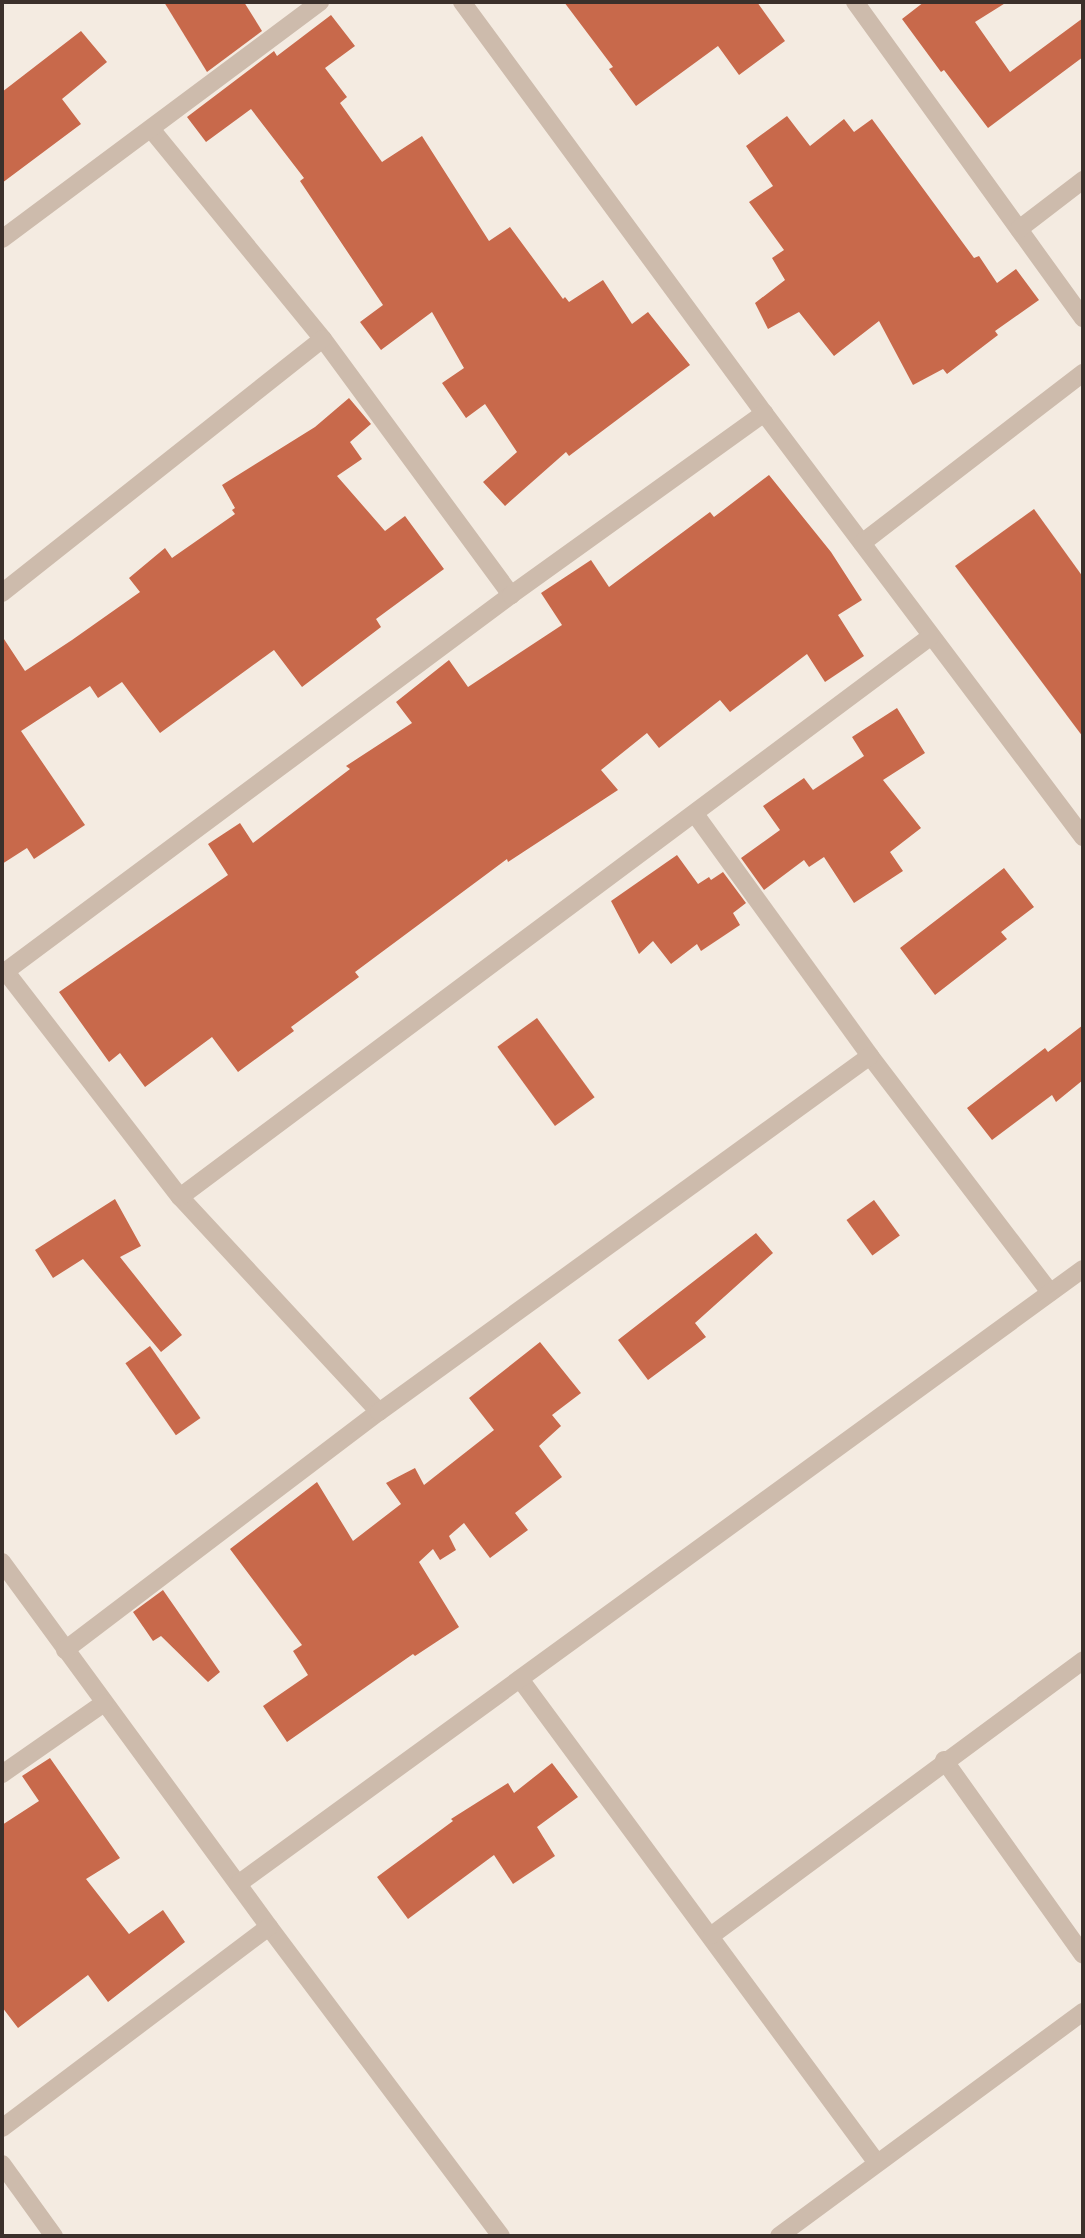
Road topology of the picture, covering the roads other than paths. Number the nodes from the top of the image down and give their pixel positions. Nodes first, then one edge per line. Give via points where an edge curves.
1 (320, 2) edge
2 (462, 2) edge
3 (855, 2) edge
4 (151, 129) junction
5 (1083, 180) edge
6 (1019, 229) junction
7 (2, 239) edge
8 (1083, 318) edge
9 (323, 339) junction
10 (1083, 373) edge
11 (764, 413) junction
12 (862, 542) junction
13 (2, 593) edge
14 (511, 595) junction
15 (930, 637) junction
16 (695, 814) junction
17 (1083, 837) edge
18 (4, 973) edge
19 (870, 1055) junction
20 (180, 1197) junction
21 (1083, 1269) edge
22 (1050, 1293) junction
23 (379, 1412) junction
24 (2, 1562) edge
25 (65, 1650) junction
26 (1083, 1660) edge
27 (520, 1679) junction
28 (104, 1703) junction
29 (944, 1760) junction
30 (2, 1774) edge
31 (238, 1884) junction
32 (269, 1927) junction
33 (712, 1936) junction
34 (1083, 1955) edge
35 (1083, 2012) edge
36 (2, 2128) edge
37 (877, 2163) junction
38 (2, 2164) edge
39 (54, 2236) edge
40 (501, 2236) edge
41 (779, 2236) edge

1 - 4 street
2 - 11 street
3 - 6 street
4 - 7 street
4 - 9 street
5 - 6 street
6 - 8 street
9 - 13 street
9 - 14 street
10 - 12 street
11 - 12 street
11 - 14 street
12 - 15 street
14 - 18 street
15 - 16 street
15 - 17 street
16 - 19 street
16 - 20 street
18 - 20 street
19 - 22 street
19 - 23 street
20 - 23 street
21 - 22 street
22 - 27 street
23 - 25 street
24 - 25 street
25 - 28 street
26 - 29 street
27 - 31 street
27 - 33 street
28 - 30 street
28 - 31 street
29 - 33 street
29 - 34 street
31 - 32 street
32 - 36 street
32 - 40 street
33 - 37 street
35 - 37 street
37 - 41 street
38 - 39 street

